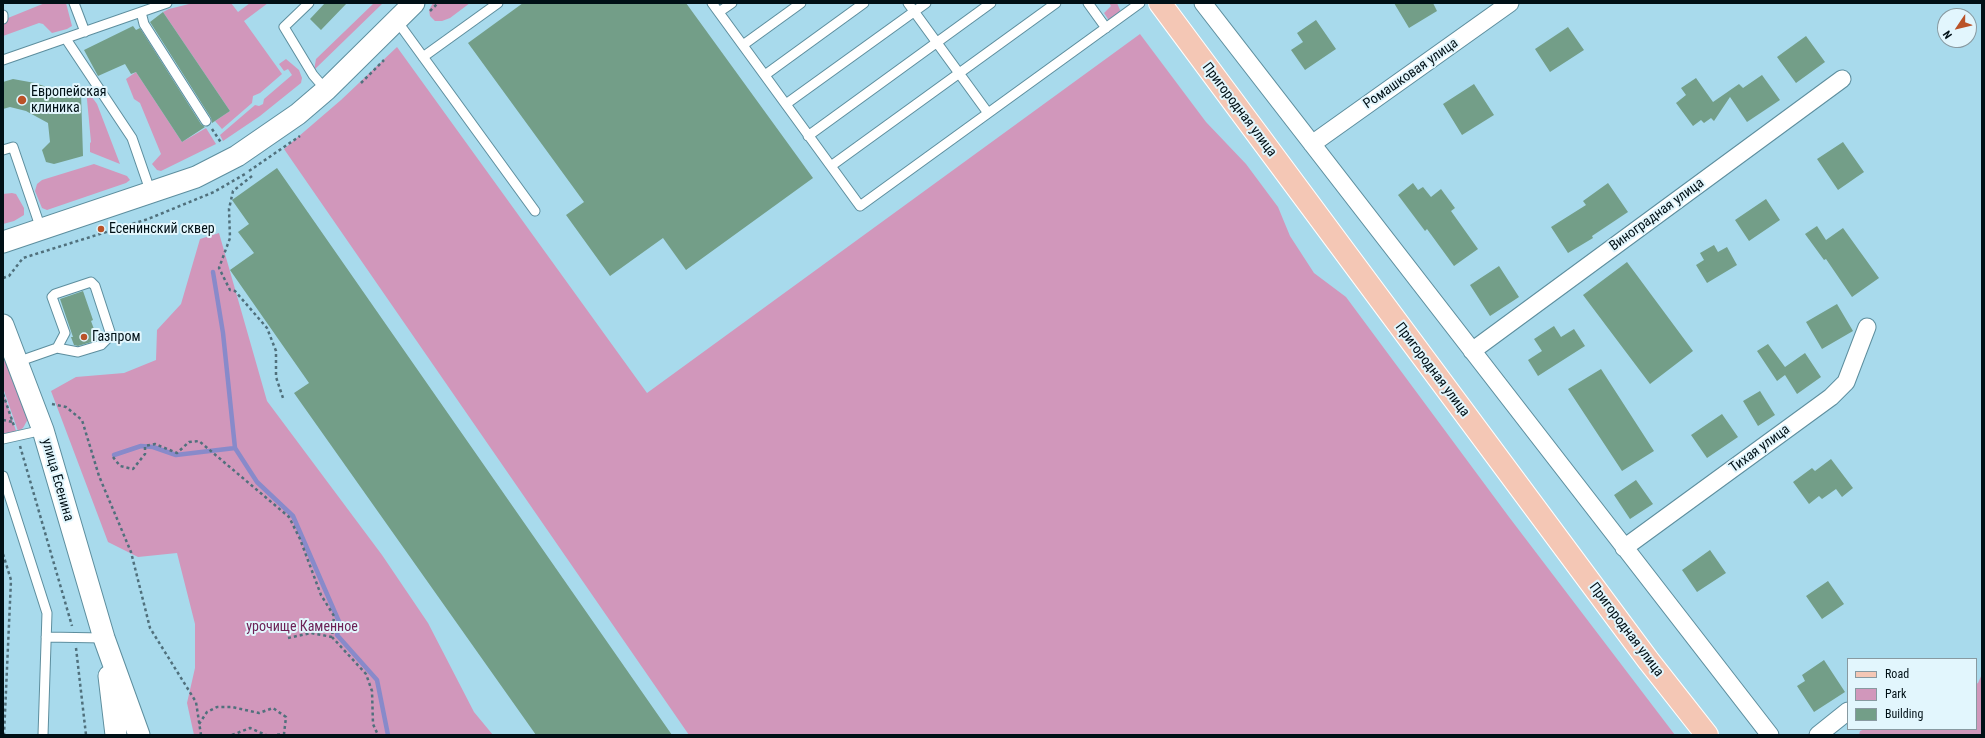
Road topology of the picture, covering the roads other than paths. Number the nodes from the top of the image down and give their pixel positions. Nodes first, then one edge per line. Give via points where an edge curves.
1 (74, 3) edge
2 (167, 3) edge
3 (309, 3) edge
4 (414, 3) edge
5 (498, 3) edge
6 (712, 3) edge
7 (732, 3) edge
8 (801, 3) edge
9 (864, 3) edge
10 (908, 3) edge
11 (926, 3) edge
12 (991, 3) edge
13 (1056, 3) edge
14 (1088, 3) edge
15 (1140, 3) edge
16 (1160, 3) edge
17 (1203, 3) edge
18 (1510, 3) edge
19 (914, 11) junction
20 (141, 12) junction
21 (719, 12) junction
22 (3, 15) edge
23 (3, 19) edge
24 (397, 21) junction
25 (1106, 28) junction
26 (85, 32) junction
27 (66, 38) junction
28 (937, 42) junction
29 (743, 45) junction
30 (423, 57) junction
31 (3, 60) edge
32 (959, 73) junction
33 (765, 75) junction
34 (1842, 79) dead end
35 (326, 90) junction
36 (786, 104) junction
37 (988, 113) junction
38 (206, 121) dead end
39 (808, 136) junction
40 (1312, 144) junction
41 (3, 150) edge
42 (831, 166) junction
43 (151, 193) junction
44 (535, 211) dead end
45 (41, 229) junction
46 (3, 242) edge
47 (3, 325) edge
48 (1868, 327) dead end
49 (57, 348) junction
50 (1472, 351) junction
51 (17, 362) junction
52 (43, 430) junction
53 (3, 439) edge
54 (3, 476) edge
55 (1624, 548) junction
56 (46, 637) junction
57 (104, 638) junction
58 (1847, 712) edge
59 (1765, 731) edge
60 (43, 735) edge
61 (116, 735) edge
62 (139, 735) edge
63 (1707, 735) edge
64 (1818, 735) edge

1 - 26 lane
2 - 20 lane
3 - 35 lane via 284,27
4 - 24 street
5 - 30 lane
6 - 21 lane
7 - 21 lane
8 - 29 lane
9 - 33 lane
10 - 19 lane
11 - 19 lane
12 - 28 lane
13 - 32 lane
14 - 25 lane
15 - 25 lane
16 - 63 main road, Пригородная улица via 1648,660
17 - 40 street
18 - 40 street, Ромашковая улица
19 - 28 lane
19 - 36 lane
20 - 26 lane
20 - 38 lane via 144,24
21 - 29 lane
22 - 23 lane
24 - 30 lane
24 - 35 street
25 - 37 lane
26 - 27 lane
27 - 31 lane
27 - 43 lane via 132,138
28 - 32 lane
28 - 39 lane
29 - 33 lane
30 - 44 lane
32 - 37 lane
32 - 42 lane
33 - 36 lane
34 - 50 street, Виноградная улица
35 - 43 street via 298,114 237,156 196,177
36 - 39 lane
37 - 42 lane via 860,206
39 - 42 lane
40 - 50 street
41 - 45 lane via 13,147
43 - 45 street
45 - 46 street
47 - 51 street, улица Есенина
48 - 55 street, Тихая улица via 1846,382 1831,397
49 - 49 lane via 78,352 101,345 111,335 91,282 52,297 65,333
49 - 51 lane
50 - 55 street
51 - 52 street, улица Есенина
52 - 53 lane
52 - 57 street, улица Есенина
54 - 56 lane via 47,613
55 - 59 street
56 - 57 lane
56 - 60 lane
57 - 61 street, улица Есенина
57 - 62 street, улица Есенина
58 - 64 street

